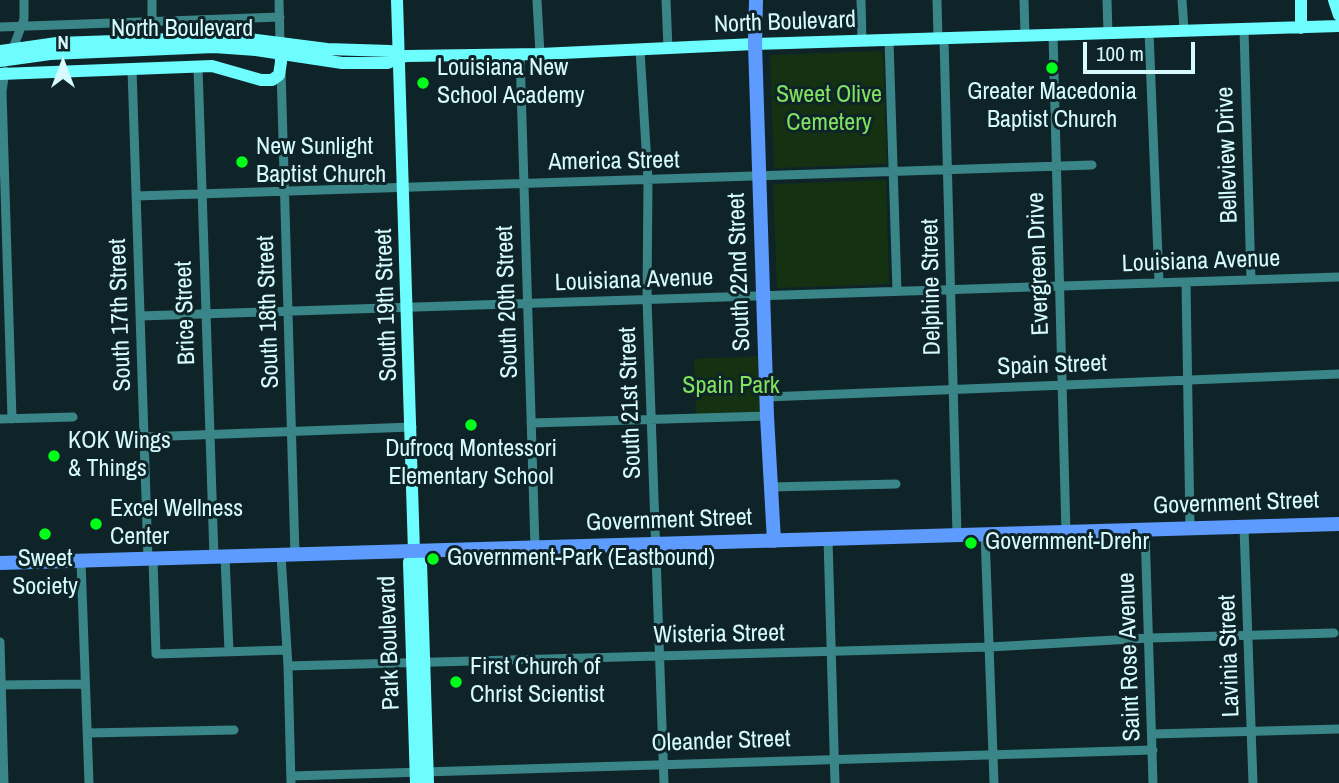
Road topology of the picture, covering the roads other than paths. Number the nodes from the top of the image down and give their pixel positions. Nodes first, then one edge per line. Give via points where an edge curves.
1 (24, 0) edge
2 (152, 0) edge
3 (279, 0) edge
4 (397, 0) edge
5 (537, 0) edge
6 (666, 0) edge
7 (756, 0) edge
8 (861, 0) edge
9 (937, 0) edge
10 (1024, 0) edge
11 (1107, 0) edge
12 (1182, 0) edge
13 (1301, 0) edge
14 (1334, 0) edge
15 (1339, 15) edge
16 (280, 17) junction
17 (152, 21) junction
18 (22, 26) junction
19 (1339, 26) edge
20 (0, 28) edge
21 (1301, 28) junction
22 (1244, 29) junction
23 (1184, 30) junction
24 (1149, 32) junction
25 (1108, 33) junction
26 (1054, 35) junction
27 (1025, 37) junction
28 (941, 39) junction
29 (862, 41) junction
30 (889, 41) junction
31 (755, 44) junction
32 (143, 45) junction
33 (280, 48) junction
34 (668, 48) junction
35 (7, 50) edge
36 (640, 50) junction
37 (520, 54) junction
38 (540, 54) junction
39 (400, 57) junction
40 (198, 67) junction
41 (281, 68) junction
42 (1, 69) edge
43 (132, 69) junction
44 (1055, 165) junction
45 (1092, 165) dead end
46 (948, 171) junction
47 (892, 172) junction
48 (760, 177) junction
49 (648, 180) junction
50 (524, 183) junction
51 (404, 187) junction
52 (284, 192) junction
53 (202, 195) junction
54 (136, 196) junction
55 (1339, 277) edge
56 (1251, 281) junction
57 (1159, 282) junction
58 (1186, 282) junction
59 (1060, 286) junction
60 (952, 289) junction
61 (897, 291) junction
62 (763, 296) junction
63 (646, 299) junction
64 (528, 304) junction
65 (408, 308) junction
66 (288, 311) junction
67 (205, 314) junction
68 (140, 316) junction
69 (1339, 374) edge
70 (1187, 380) junction
71 (1063, 384) junction
72 (953, 389) junction
73 (767, 397) junction
74 (767, 416) junction
75 (73, 417) dead end
76 (0, 419) edge
77 (12, 419) junction
78 (650, 419) junction
79 (531, 423) junction
80 (412, 427) junction
81 (292, 431) junction
82 (210, 434) junction
83 (144, 437) junction
84 (896, 484) dead end
85 (771, 487) junction
86 (1339, 524) edge
87 (1244, 527) junction
88 (1190, 528) junction
89 (1145, 530) junction
90 (1066, 533) junction
91 (985, 534) junction
92 (957, 535) junction
93 (828, 539) junction
94 (774, 541) junction
95 (657, 544) junction
96 (535, 548) junction
97 (414, 552) junction
98 (288, 555) junction
99 (219, 557) junction
100 (150, 559) junction
101 (82, 561) junction
102 (0, 564) edge
103 (1334, 633) dead end
104 (1249, 635) junction
105 (1150, 638) junction
106 (0, 642) edge
107 (990, 647) junction
108 (287, 650) junction
109 (229, 651) junction
110 (831, 652) junction
111 (660, 656) junction
112 (418, 661) junction
113 (288, 666) junction
114 (85, 684) junction
115 (1, 685) edge
116 (1339, 729) edge
117 (234, 730) dead end
118 (1252, 730) junction
119 (88, 733) junction
120 (1153, 734) junction
121 (1153, 750) junction
122 (993, 754) junction
123 (834, 759) junction
124 (663, 763) junction
125 (422, 777) edge
126 (291, 779) edge
127 (4, 783) edge
128 (89, 783) edge
129 (664, 783) edge
130 (835, 783) edge
131 (994, 783) edge
132 (1153, 783) edge
133 (1253, 783) edge

1 - 18 street
2 - 17 street
3 - 16 street
4 - 39 street, South 19th Street
5 - 38 street
6 - 34 street
7 - 31 main road, South 22nd Street
8 - 29 street
9 - 28 street, Delphine Street
10 - 27 street
11 - 25 street
12 - 23 street
13 - 21 street
14 - 15 street
16 - 17 street, North Boulevard
16 - 33 street
17 - 18 street, North Boulevard
18 - 20 street, North Boulevard
18 - 35 street
19 - 21 street, North Boulevard
20 - 35 street via 8,34
21 - 22 street, North Boulevard
22 - 23 street, North Boulevard
22 - 56 street, Belleview Drive
23 - 24 street, North Boulevard
24 - 25 street, North Boulevard
24 - 57 street
25 - 26 street, North Boulevard
26 - 27 street, North Boulevard
26 - 44 street, Evergreen Drive
27 - 28 street, North Boulevard
28 - 30 street, North Boulevard
28 - 46 street, Delphine Street
29 - 30 street, North Boulevard
29 - 31 street, North Boulevard
30 - 47 street
31 - 34 street, North Boulevard
31 - 48 main road, South 22nd Street
32 - 33 street, North Boulevard via 233,37
32 - 35 street, North Boulevard via 57,43
32 - 42 street, North Boulevard via 50,54
33 - 39 street, North Boulevard via 356,64 388,63
33 - 41 street, North Boulevard
34 - 36 street, North Boulevard
35 - 42 street
36 - 38 street, North Boulevard
36 - 49 street, South 21st Street
37 - 38 street, North Boulevard
37 - 39 street, North Boulevard
37 - 50 street, South 20th Street
39 - 51 street, South 19th Street
40 - 41 street, North Boulevard via 218,67 261,80 277,77
40 - 43 street, North Boulevard
40 - 53 street, Brice Street
41 - 52 street, South 18th Street
42 - 43 street, North Boulevard
42 - 77 street
43 - 54 street, South 17th Street
44 - 45 street, America Street
44 - 46 street, America Street
44 - 59 street, Evergreen Drive
46 - 47 street, America Street
46 - 60 street, Delphine Street
47 - 48 street, America Street
47 - 61 street
48 - 49 street, America Street
48 - 62 main road, South 22nd Street
49 - 50 street, America Street
49 - 63 street, South 21st Street
50 - 51 street, America Street
50 - 64 street, South 20th Street
51 - 52 street, America Street
51 - 65 street, South 19th Street
52 - 53 street, America Street
52 - 66 street, South 18th Street
53 - 54 street, America Street
53 - 67 street, Brice Street
54 - 68 street, South 17th Street
55 - 56 street, Louisiana Avenue
56 - 58 street, Louisiana Avenue
57 - 58 street, Louisiana Avenue
57 - 59 street, Louisiana Avenue
58 - 70 street
59 - 60 street, Louisiana Avenue
59 - 71 street, Evergreen Drive
60 - 61 street, Louisiana Avenue
60 - 72 street, Delphine Street
61 - 62 street, Louisiana Avenue
62 - 63 street, Louisiana Avenue
62 - 73 main road, South 22nd Street
63 - 64 street, Louisiana Avenue
63 - 78 street, South 21st Street
64 - 65 street, Louisiana Avenue
64 - 79 street, South 20th Street
65 - 66 street, Louisiana Avenue
65 - 80 street, South 19th Street
66 - 67 street, Louisiana Avenue
66 - 81 street, South 18th Street
67 - 68 street, Louisiana Avenue
67 - 82 street, Brice Street
68 - 83 street, South 17th Street
69 - 70 street, Spain Street
70 - 71 street, Spain Street
70 - 88 street
71 - 72 street, Spain Street
71 - 90 street, Evergreen Drive
72 - 73 street, Spain Street
72 - 92 street, Delphine Street
73 - 74 main road, South 22nd Street
74 - 78 street
74 - 85 main road, South 22nd Street
75 - 77 street
76 - 77 street
78 - 79 street
78 - 95 street, South 21st Street
79 - 96 street, South 20th Street
80 - 81 street
80 - 97 street, South 19th Street
81 - 82 street
81 - 98 street, South 18th Street
82 - 83 street
82 - 99 street, Brice Street
83 - 100 street, South 17th Street
84 - 85 street
85 - 94 main road, South 22nd Street
86 - 87 main road, Government Street
87 - 88 main road, Government Street
87 - 104 street, Lavinia Street
88 - 89 main road, Government Street
89 - 90 main road, Government Street
89 - 105 street, Saint Rose Avenue
90 - 91 main road, Government Street
91 - 92 main road, Government Street
91 - 107 street
92 - 93 main road, Government Street
93 - 94 main road, Government Street
93 - 110 street
94 - 95 main road, Government Street
95 - 96 main road, Government Street
95 - 111 street, South 21st Street
96 - 97 main road, Government Street
97 - 98 main road, Government Street
97 - 112 street, Park Boulevard via 409,562
97 - 112 street, Park Boulevard via 421,562
98 - 99 main road, Government Street
98 - 108 street, South 18th Street
99 - 100 main road, Government Street
99 - 109 street, Brice Street
100 - 101 main road, Government Street
100 - 109 street, South 17th Street via 156,654
101 - 102 main road, Government Street
101 - 114 street
103 - 104 street, Wisteria Street
104 - 105 street, Wisteria Street
104 - 118 street, Lavinia Street
105 - 107 street, Wisteria Street
105 - 120 street, Saint Rose Avenue
106 - 115 street
107 - 110 street, Wisteria Street
107 - 122 street
108 - 109 street
108 - 113 street, South 18th Street
110 - 111 street, Wisteria Street
110 - 123 street
111 - 112 street, Wisteria Street
111 - 124 street, South 21st Street
112 - 113 street, Wisteria Street
112 - 125 street, Park Boulevard
113 - 126 street, South 18th Street
114 - 115 street
114 - 119 street
115 - 127 street
116 - 118 street
117 - 119 street
118 - 120 street
118 - 133 street, Lavinia Street
119 - 128 street
120 - 121 street, Saint Rose Avenue
121 - 122 street, Oleander Street
121 - 132 street, Saint Rose Avenue
122 - 123 street, Oleander Street
122 - 131 street
123 - 124 street, Oleander Street
123 - 130 street
124 - 125 street, Oleander Street
124 - 129 street, South 21st Street
125 - 126 street, Oleander Street

